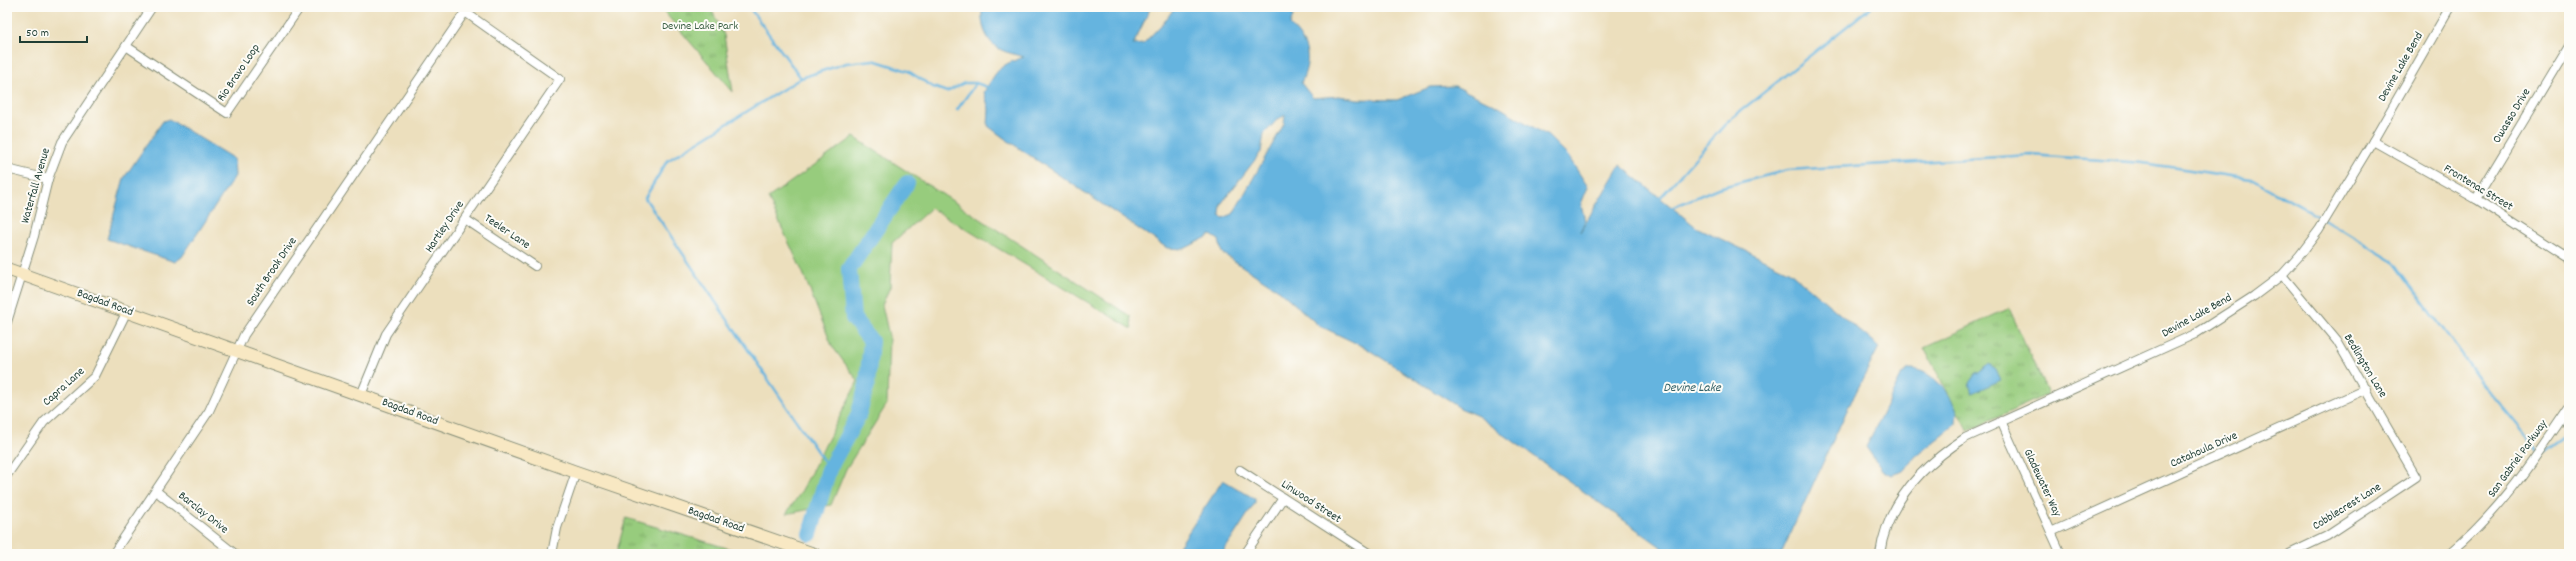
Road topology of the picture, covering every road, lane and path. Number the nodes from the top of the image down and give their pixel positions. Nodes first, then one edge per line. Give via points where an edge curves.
1 (152, 7) edge
2 (300, 7) edge
3 (2450, 7) edge
4 (465, 12) joint
5 (2569, 45) edge
6 (126, 46) junction
7 (2373, 140) junction
8 (7, 169) edge
9 (48, 179) junction
10 (2476, 199) junction
11 (465, 219) junction
12 (2569, 259) edge
13 (534, 266) dead end
14 (7, 269) edge
15 (23, 274) junction
16 (2282, 275) junction
17 (127, 311) junction
18 (7, 322) edge
19 (236, 350) junction
20 (2366, 389) junction
21 (362, 395) junction
22 (2569, 408) edge
23 (2001, 421) junction
24 (1240, 470) dead end
25 (576, 472) junction
26 (7, 475) edge
27 (2416, 478) joint
28 (156, 491) junction
29 (1283, 498) junction
30 (2051, 532) junction
31 (113, 554) edge
32 (235, 554) edge
33 (552, 554) edge
34 (814, 554) edge
35 (1245, 554) edge
36 (1370, 554) edge
37 (1880, 554) edge
38 (2062, 554) edge
39 (2289, 554) edge
40 (2449, 554) edge

1 - 6 street, Waterfall Avenue
2 - 6 street, Rio Bravo Loop via 227,113
3 - 7 street, Devine Lake Bend
4 - 11 street, Hartley Drive via 560,80
4 - 19 street, South Brook Drive
5 - 10 street, Owasso Drive
6 - 9 street, Waterfall Avenue via 73,123 62,142
7 - 10 street, Frontenac Street
7 - 16 street, Devine Lake Bend via 2319,230
8 - 9 street
9 - 15 street, Waterfall Avenue
10 - 12 street, Frontenac Street
11 - 13 street, Teeler Lane
11 - 21 street, Hartley Drive via 386,334
14 - 15 street, Bagdad Road
15 - 17 street, Bagdad Road
15 - 18 street, Waterfall Avenue
16 - 20 street, Bedlington Lane via 2326,326
16 - 23 street, Devine Lake Bend via 2233,311 2195,334
17 - 19 street, Bagdad Road
17 - 26 street, Capra Lane via 95,376 44,422
19 - 21 street, Bagdad Road
19 - 28 street, South Brook Drive via 209,411
20 - 27 street, Bedlington Lane
20 - 30 street, Catahoula Drive
21 - 25 street, Bagdad Road
22 - 40 street, San Gabriel Parkway via 2534,460 2493,513
23 - 30 street, Gladewater Way
23 - 37 street, Devine Lake Bend via 1965,438 1940,454 1919,474 1901,496 1890,518
24 - 29 street, Linwood Street
25 - 33 street via 557,528
25 - 34 street, Bagdad Road
27 - 39 street, Cobblecrest Lane via 2327,536
28 - 31 street, South Brook Drive
28 - 32 street, Barclay Drive
29 - 35 street
29 - 36 street, Linwood Street
30 - 38 street, Gladewater Way

